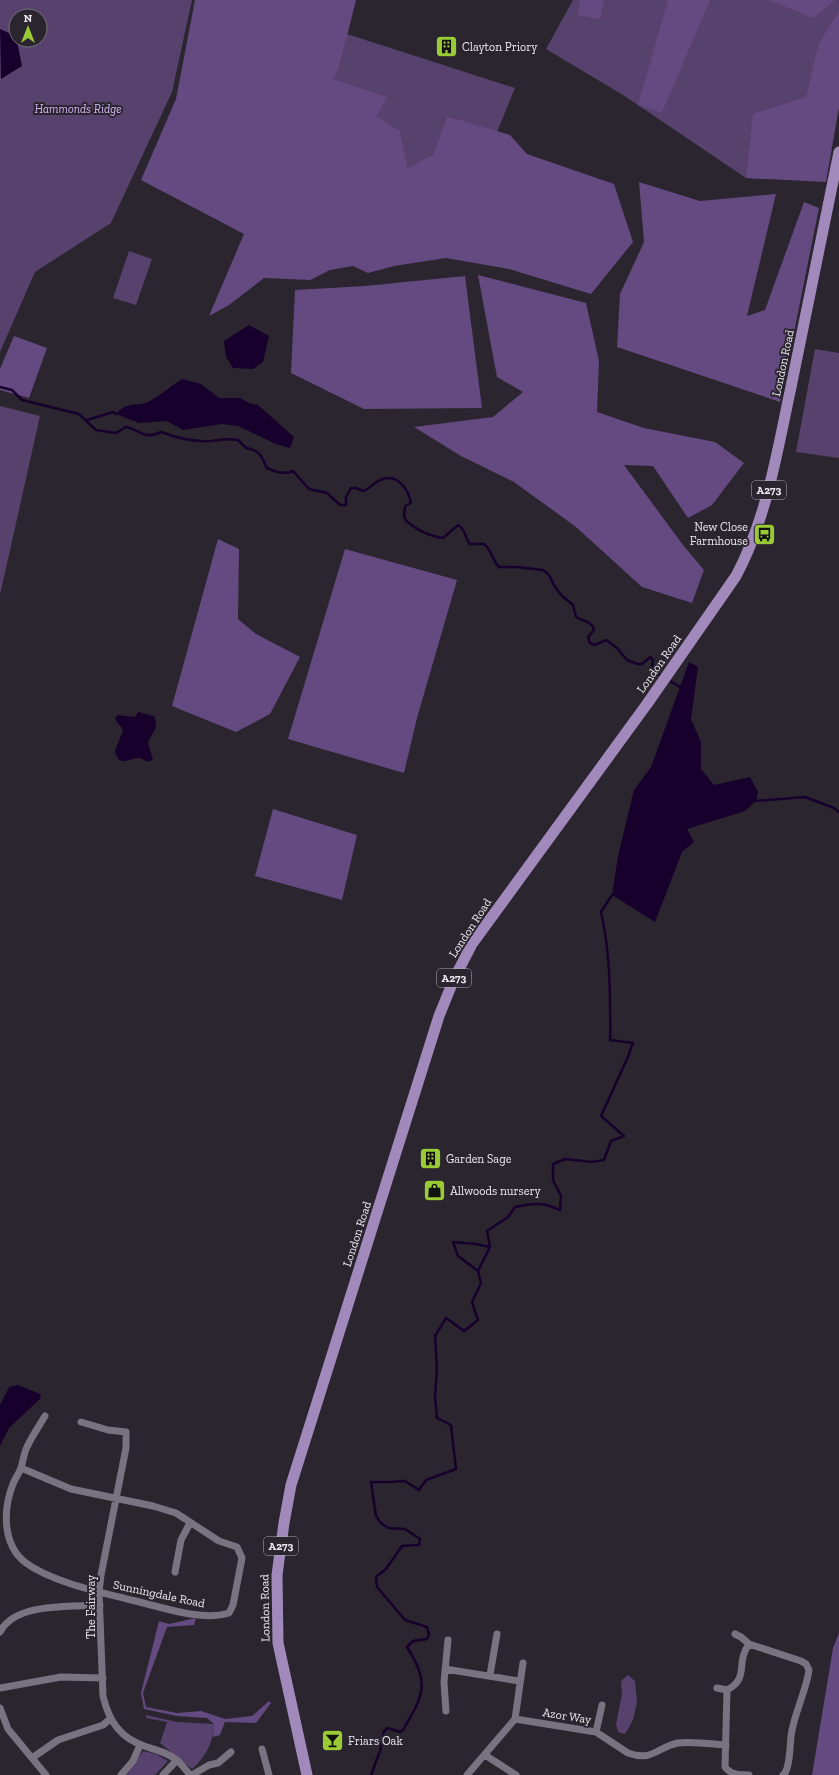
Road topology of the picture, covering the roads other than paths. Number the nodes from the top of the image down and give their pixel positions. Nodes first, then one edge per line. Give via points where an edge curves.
1 (839, 152) edge
2 (46, 1416) dead end
3 (81, 1422) dead end
4 (21, 1468) junction
5 (117, 1498) junction
6 (190, 1523) junction
7 (175, 1572) dead end
8 (99, 1592) junction
9 (100, 1605) junction
10 (0, 1632) edge
11 (497, 1634) dead end
12 (736, 1634) dead end
13 (448, 1640) dead end
14 (749, 1644) junction
15 (523, 1663) dead end
16 (445, 1669) junction
17 (490, 1676) junction
18 (103, 1678) junction
19 (519, 1681) junction
20 (0, 1688) edge
21 (717, 1688) dead end
22 (727, 1690) junction
23 (602, 1705) dead end
24 (0, 1708) edge
25 (446, 1710) dead end
26 (515, 1719) junction
27 (110, 1720) junction
28 (596, 1732) junction
29 (140, 1745) junction
30 (726, 1745) junction
31 (262, 1749) dead end
32 (231, 1752) dead end
33 (485, 1755) junction
34 (32, 1758) junction
35 (177, 1760) junction
36 (46, 1775) edge
37 (121, 1775) edge
38 (163, 1775) edge
39 (191, 1775) edge
40 (269, 1775) edge
41 (307, 1775) edge
42 (467, 1775) edge
43 (516, 1775) edge
44 (749, 1775) edge
45 (783, 1775) edge

1 - 41 main road, London Road / A273 via 778,452 756,534 736,576 472,944 454,979 434,1030 291,1486 284,1523 277,1575 278,1643
2 - 4 street via 26,1448
3 - 5 street, The Fairway via 126,1432 126,1448
4 - 5 street, Sunningdale Road via 71,1489
4 - 8 street via 12,1485 6,1521 15,1551 25,1562 42,1573
5 - 6 street, Sunningdale Road via 176,1513
5 - 8 street, The Fairway
6 - 7 street via 181,1540
6 - 8 street, Sunningdale Road via 237,1547 242,1558 233,1605 229,1613 219,1616 184,1613
8 - 9 street, The Fairway
9 - 10 street via 30,1609 3,1626
9 - 18 street, The Fairway
11 - 17 street
12 - 14 street
13 - 16 street
14 - 22 street via 742,1659 739,1682
14 - 45 street via 801,1661 809,1670 792,1731 788,1767
15 - 19 street
16 - 17 street
16 - 25 street
17 - 19 street
18 - 20 street via 61,1678
18 - 27 street, The Fairway via 103,1696
19 - 26 street
21 - 22 street
22 - 30 street
23 - 28 street
24 - 34 street via 8,1729
26 - 28 street, Azor Way
26 - 33 street
27 - 29 street, The Fairway via 122,1734
27 - 34 street via 103,1725 58,1740
28 - 30 street, Azor Way via 634,1755 647,1756 678,1743
29 - 35 street, The Fairway via 156,1749
29 - 37 street via 133,1762
30 - 44 street via 725,1767 735,1775
31 - 40 street
32 - 39 street, The Fairway via 218,1763
33 - 42 street
33 - 43 street
34 - 36 street
35 - 38 street
35 - 39 street, The Fairway

